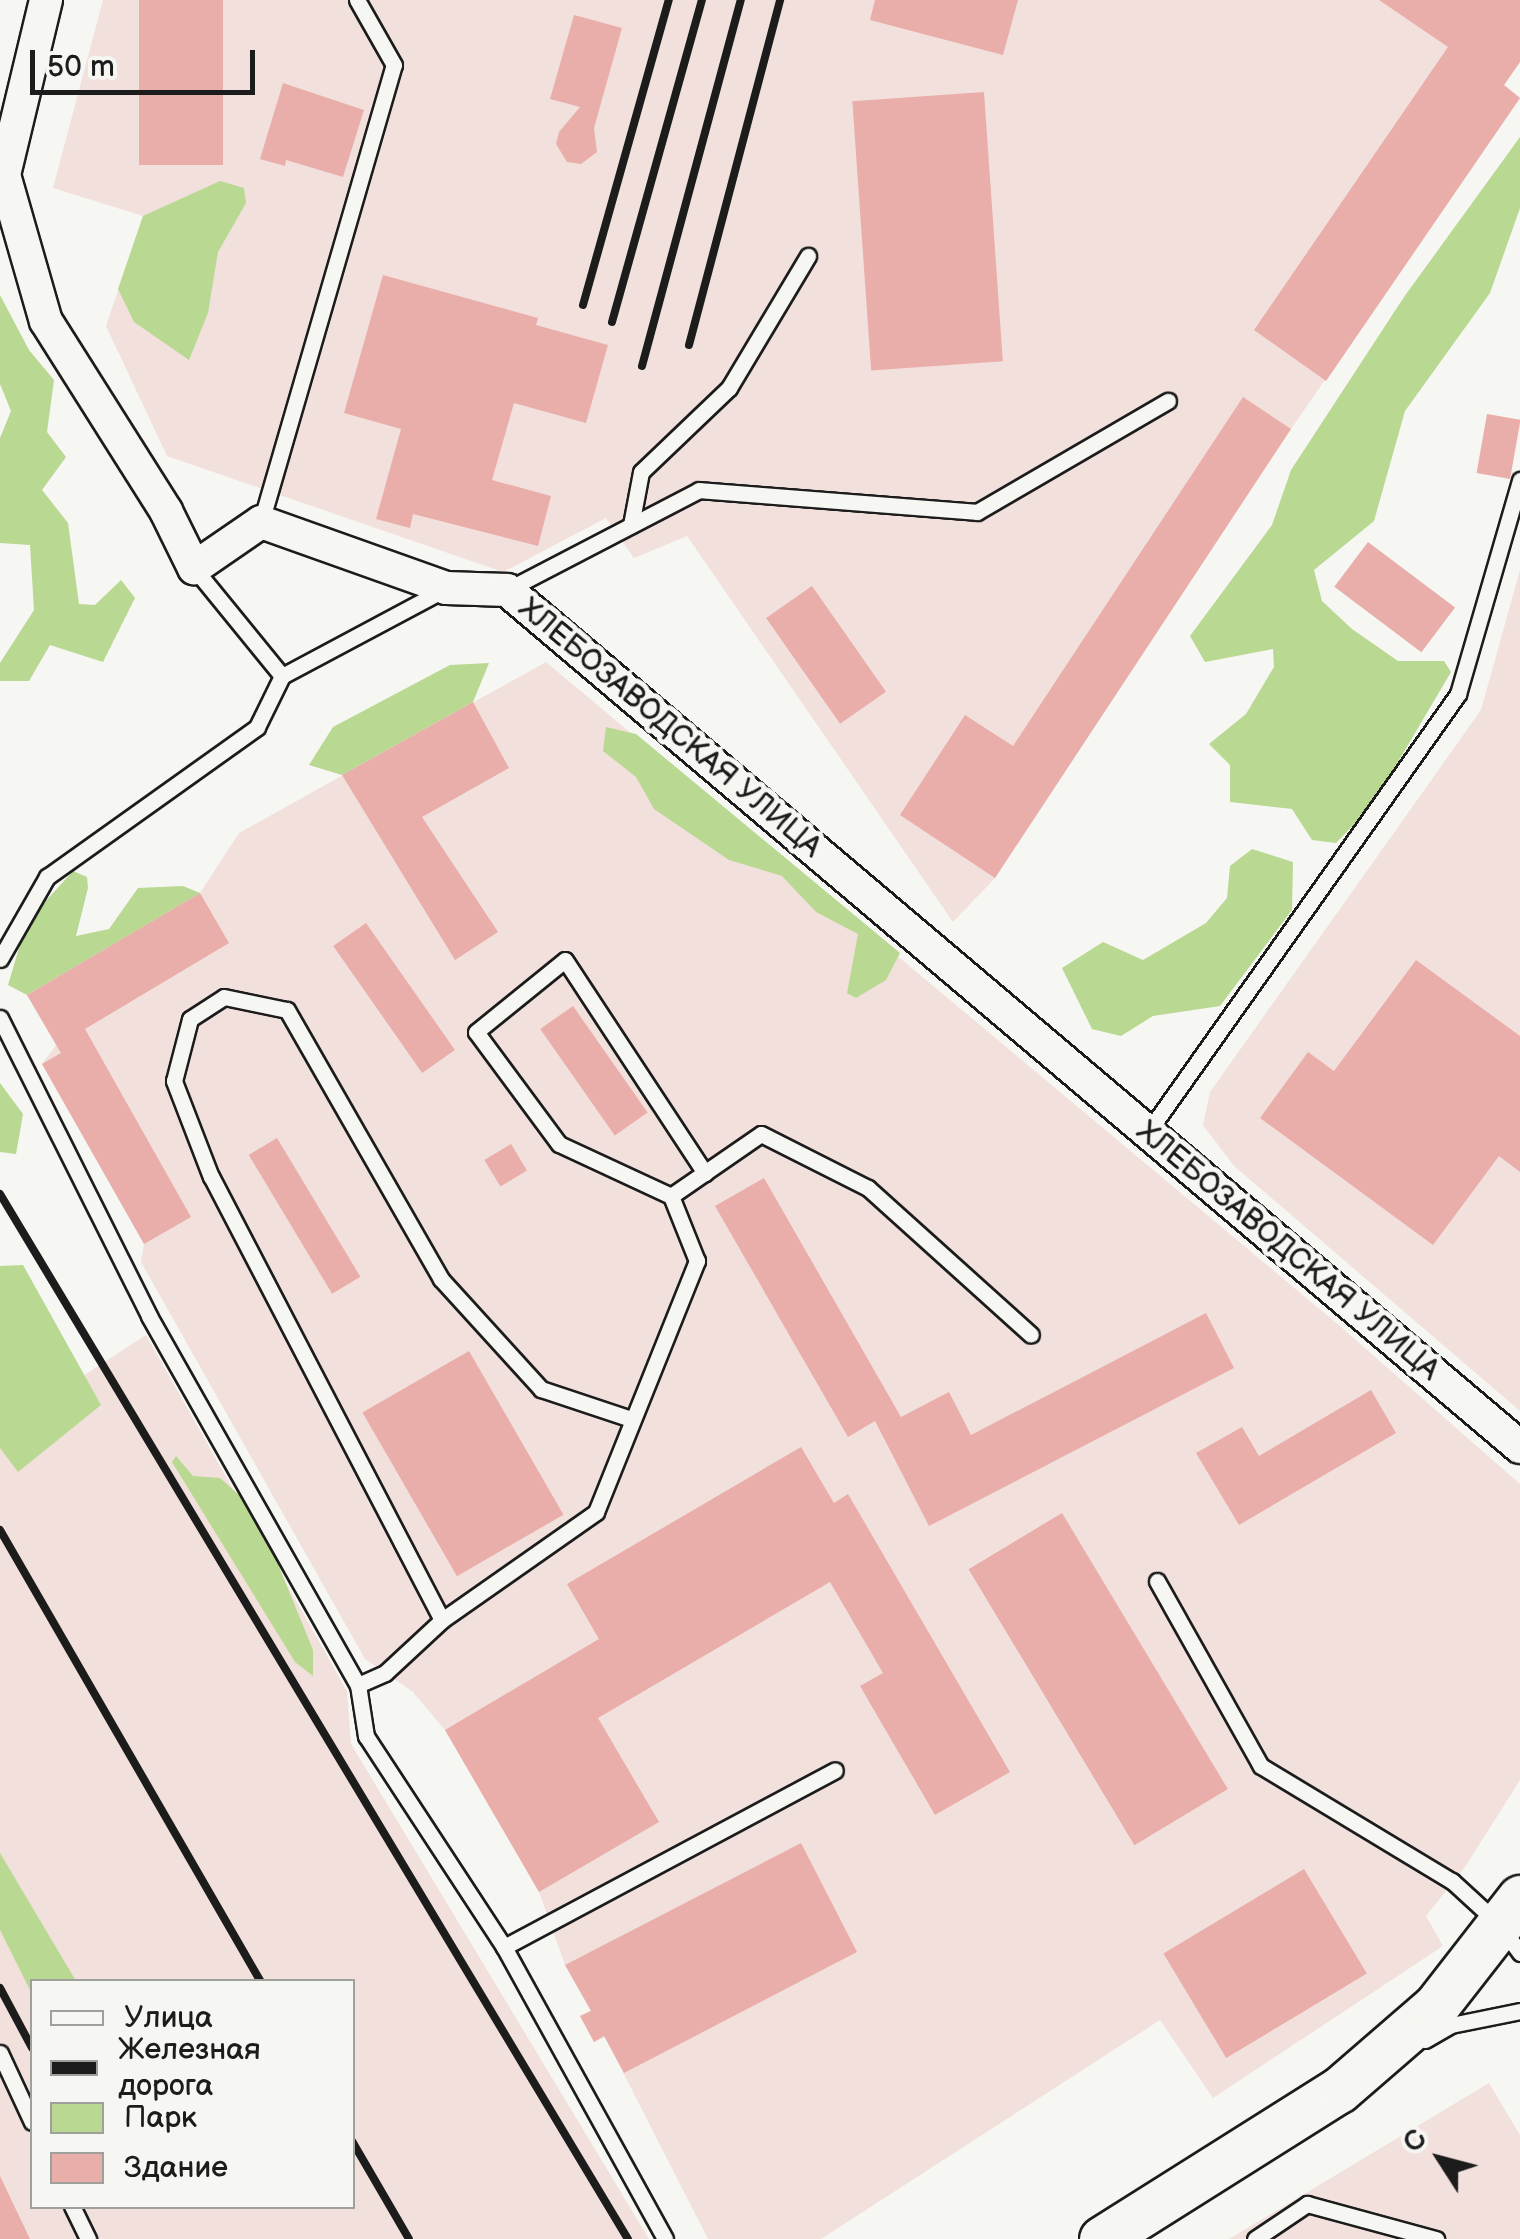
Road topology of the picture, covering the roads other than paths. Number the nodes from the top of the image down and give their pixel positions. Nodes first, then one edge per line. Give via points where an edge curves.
1 (46, 0) edge
2 (357, 0) edge
3 (808, 256) dead end
4 (1168, 401) dead end
5 (1520, 480) edge
6 (261, 522) junction
7 (631, 525) junction
8 (194, 568) junction
9 (446, 588) junction
10 (507, 590) junction
11 (282, 676) junction
12 (0, 960) edge
13 (0, 1018) edge
14 (1148, 1132) junction
15 (705, 1173) junction
16 (671, 1196) junction
17 (1031, 1335) dead end
18 (631, 1419) junction
19 (1520, 1447) edge
20 (1157, 1581) dead end
21 (442, 1620) junction
22 (358, 1685) junction
23 (836, 1770) dead end
24 (1513, 1925) edge
25 (504, 1947) junction
26 (1520, 2011) edge
27 (0, 2053) edge
28 (1339, 2090) junction
29 (30, 2118) edge
30 (73, 2209) edge
31 (88, 2239) edge
32 (665, 2239) edge
33 (1102, 2239) edge
34 (1255, 2239) edge
35 (1436, 2239) edge

1 - 8 street via 4,175 46,321 166,511
2 - 6 lane via 394,65
3 - 7 lane via 729,388 640,472
4 - 7 lane via 976,512 699,490
5 - 14 lane via 1458,694
6 - 8 street
6 - 9 street, ХЛЕБОЗАВОДСКАЯ УЛИЦА
7 - 10 lane
8 - 11 lane
9 - 10 street, ХЛЕБОЗАВОДСКАЯ УЛИЦА
9 - 11 lane
10 - 14 street, ХЛЕБОЗАВОДСКАЯ УЛИЦА
11 - 12 lane via 257,726 47,876
13 - 22 lane via 150,1316
14 - 19 street, ХЛЕБОЗАВОДСКАЯ УЛИЦА
15 - 16 lane
15 - 16 lane via 565,960 476,1032 559,1144
15 - 17 lane via 761,1134 868,1188
16 - 18 lane via 698,1261
18 - 21 lane via 596,1512
18 - 21 lane via 541,1389 441,1280 287,1010 224,997 190,1019 174,1081 211,1177
20 - 24 lane via 1261,1766
21 - 22 lane via 385,1673
22 - 25 lane via 366,1736
23 - 25 lane
24 - 28 main road via 1436,2006
25 - 32 lane
26 - 28 lane via 1451,2025
27 - 29 lane
28 - 33 main road
30 - 31 lane
34 - 35 lane via 1307,2204

